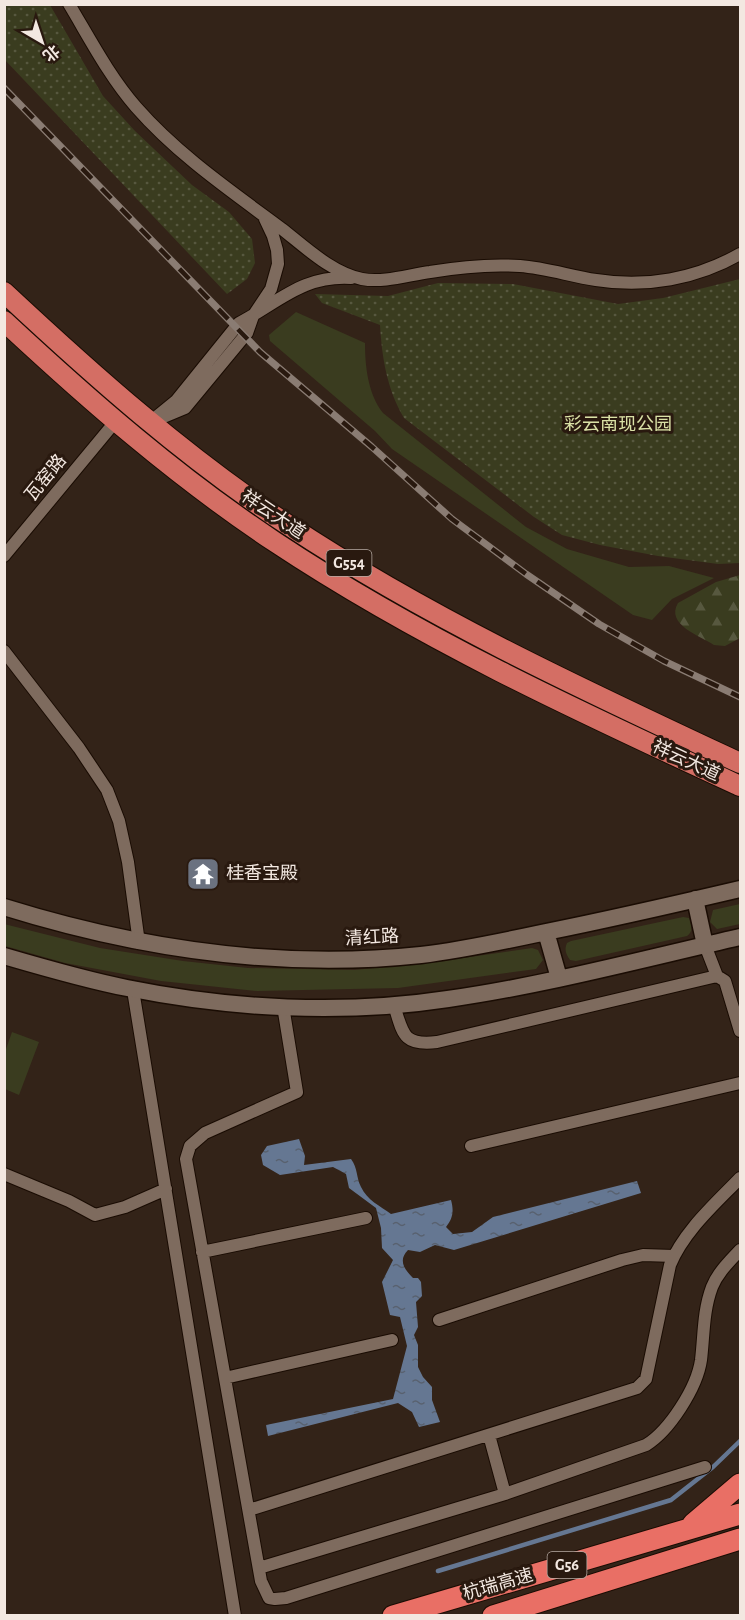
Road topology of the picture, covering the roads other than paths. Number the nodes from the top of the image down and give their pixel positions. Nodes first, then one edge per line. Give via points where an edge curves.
1 (69, 4) edge
2 (263, 215) junction
3 (741, 254) edge
4 (362, 279) junction
5 (4, 292) edge
6 (252, 316) junction
7 (4, 321) edge
8 (115, 422) junction
9 (149, 423) junction
10 (4, 556) edge
11 (4, 651) edge
12 (741, 763) edge
13 (741, 786) edge
14 (741, 889) edge
15 (695, 899) junction
16 (4, 907) edge
17 (546, 932) junction
18 (741, 937) edge
19 (139, 943) junction
20 (705, 945) junction
21 (4, 956) edge
22 (717, 976) junction
23 (559, 978) junction
24 (133, 990) junction
25 (394, 1005) junction
26 (283, 1006) junction
27 (741, 1031) edge
28 (741, 1083) edge
29 (471, 1146) dead end
30 (4, 1174) edge
31 (741, 1178) edge
32 (166, 1189) junction
33 (366, 1218) dead end
34 (741, 1250) edge
35 (202, 1251) junction
36 (674, 1256) junction
37 (439, 1320) dead end
38 (392, 1340) dead end
39 (225, 1378) junction
40 (489, 1435) junction
41 (705, 1467) dead end
42 (741, 1484) edge
43 (505, 1494) junction
44 (249, 1510) junction
45 (741, 1514) edge
46 (685, 1531) junction
47 (741, 1539) edge
48 (260, 1568) junction
49 (235, 1616) edge
50 (393, 1616) edge
51 (493, 1616) edge

1 - 2 street via 136,107 178,148
2 - 4 street via 329,264
2 - 6 street via 273,236 278,264 272,290
3 - 4 street via 688,276 644,282 602,281 537,268 499,266
4 - 6 street via 336,278 307,284
5 - 9 highway, 祥云大道 / G554
6 - 9 street via 239,323 176,401
7 - 8 highway, 祥云大道 / G554
8 - 9 highway
8 - 10 street, 瓦窑路
8 - 13 highway, 祥云大道 / G554 via 237,516 335,580 484,663
9 - 12 highway, 祥云大道 / G554 via 286,524 385,584 494,644
11 - 19 street via 107,790 128,862
14 - 15 main road, 清红路
15 - 17 main road, 清红路
15 - 20 main road
16 - 19 main road, 清红路
17 - 19 main road, 清红路 via 447,952 343,960 242,956
17 - 23 main road
18 - 20 main road
20 - 22 street
20 - 23 main road
21 - 24 main road
22 - 25 street via 422,1044 406,1036
22 - 27 street via 725,981
23 - 25 main road
24 - 26 main road
24 - 32 street
25 - 26 main road
26 - 35 street via 297,1092 205,1133 187,1152
28 - 29 street
30 - 32 street via 95,1215
31 - 36 street via 688,1233
32 - 49 street
33 - 35 street
34 - 43 street via 712,1286 704,1315 698,1374 691,1390 655,1440
35 - 39 street
36 - 37 street via 643,1255 621,1260
36 - 40 street via 642,1383 622,1394
38 - 39 street
39 - 44 street
40 - 43 street
40 - 44 street
41 - 48 street via 286,1598 269,1598 263,1589
42 - 46 highway
43 - 48 street
44 - 48 street
45 - 46 highway, 杭瑞高速 / G56
46 - 50 highway, 杭瑞高速 / G56
47 - 51 highway, 杭瑞高速 / G56

